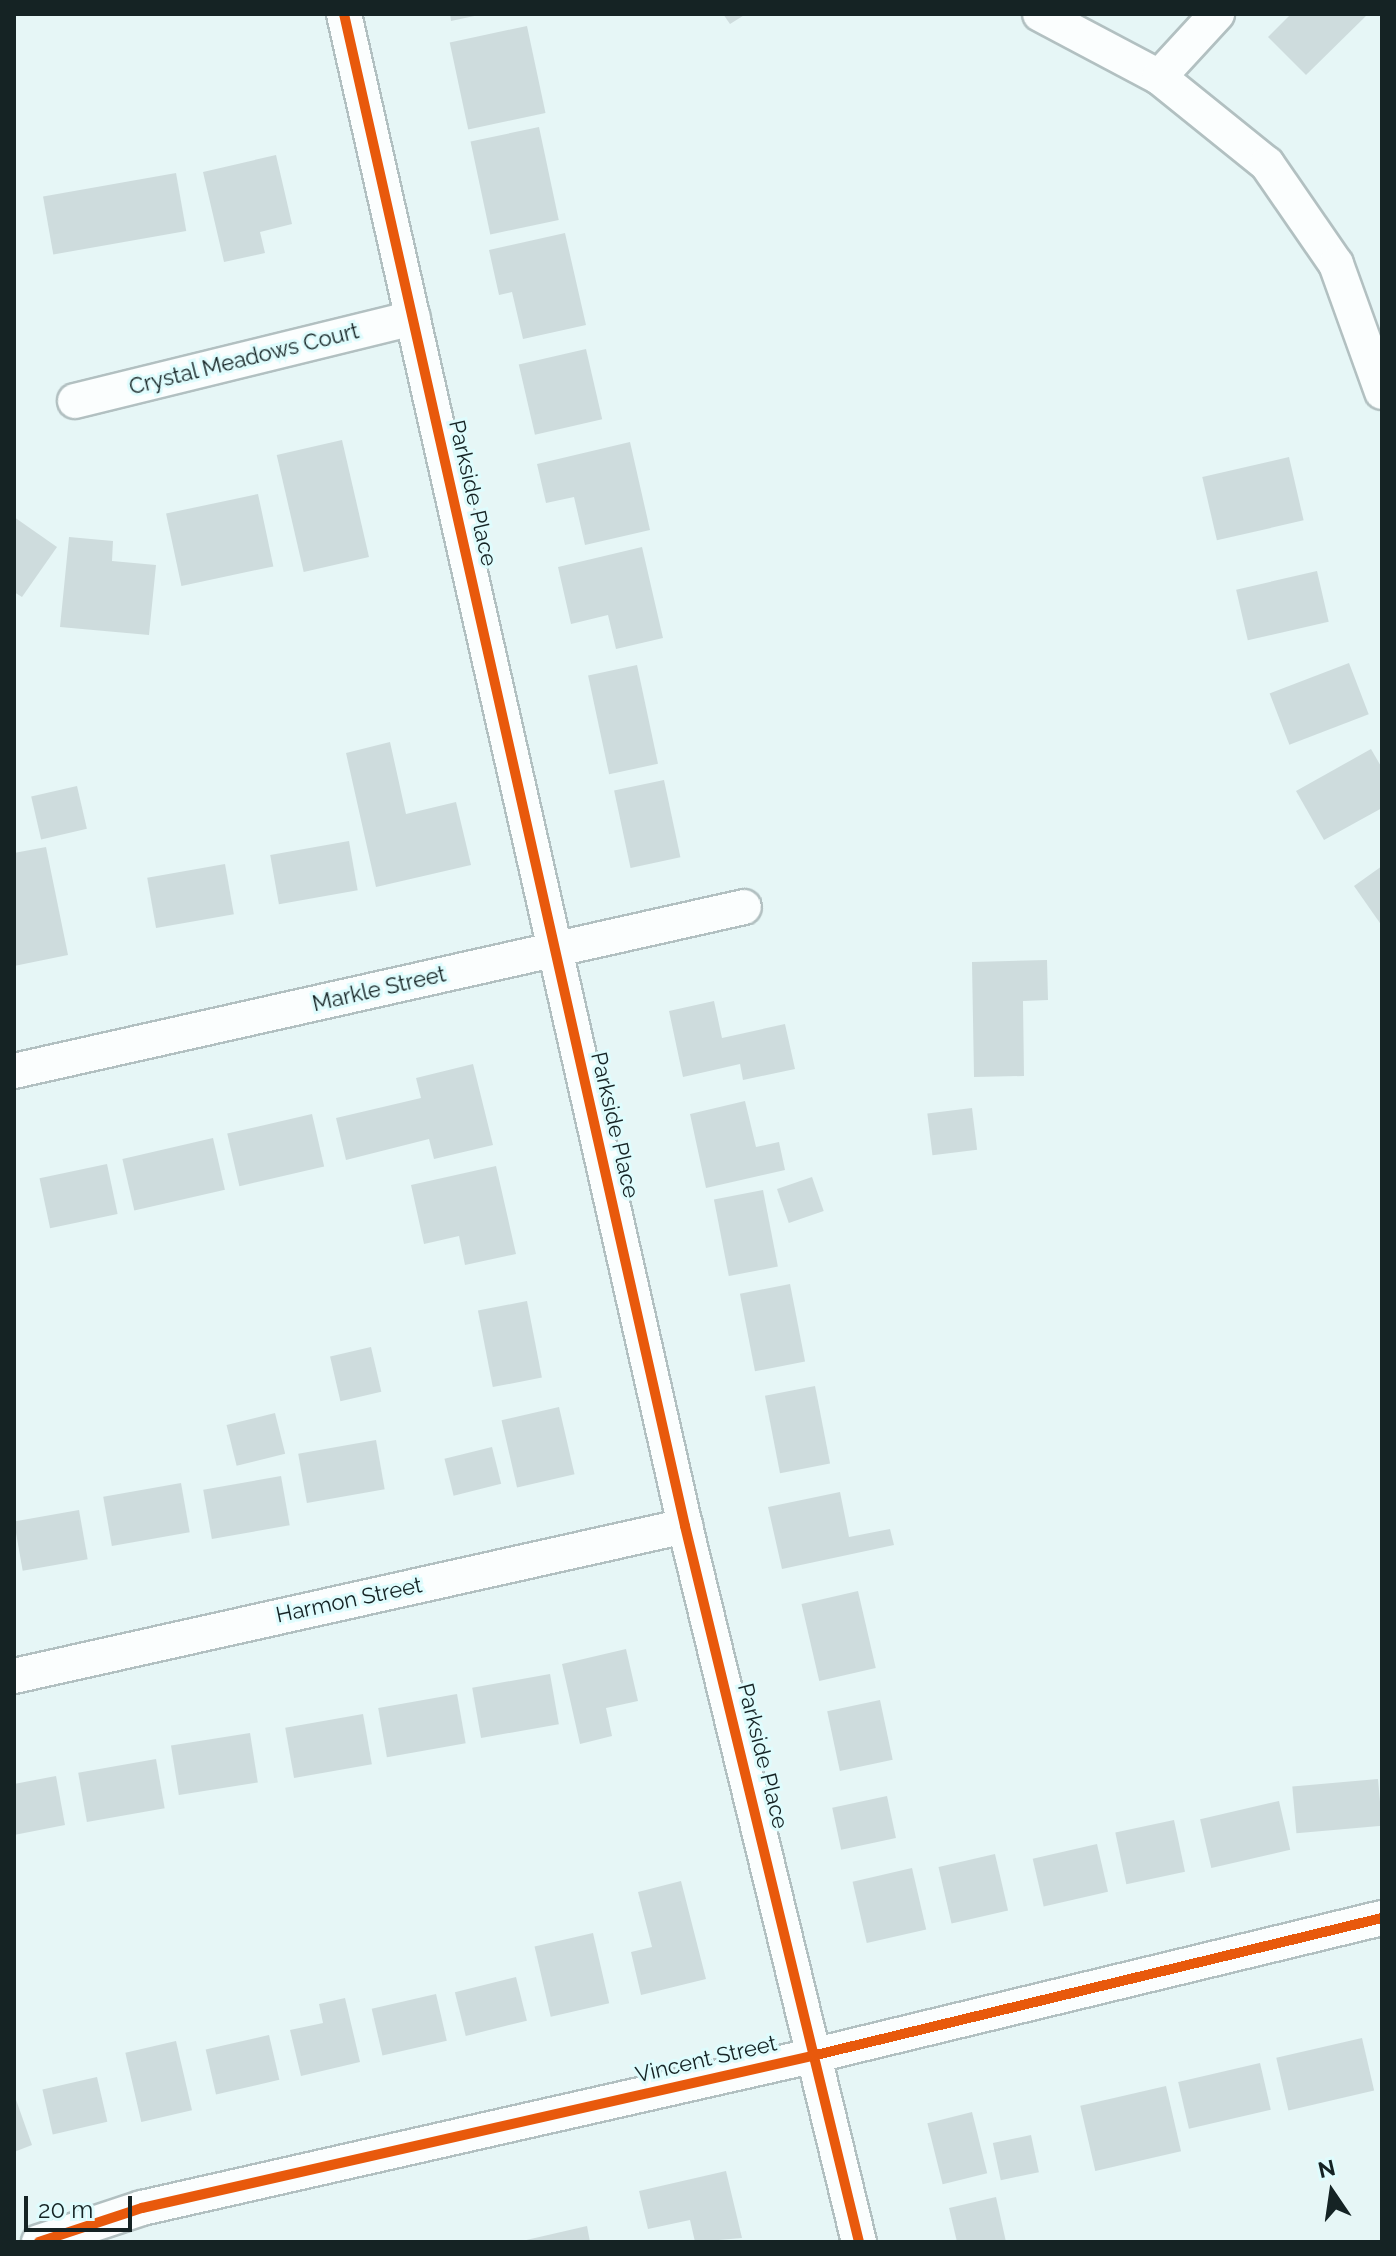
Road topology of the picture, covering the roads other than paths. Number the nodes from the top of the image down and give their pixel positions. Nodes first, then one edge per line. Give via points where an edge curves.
1 (344, 14) edge
2 (1040, 14) edge
3 (1217, 14) edge
4 (1159, 77) junction
5 (413, 318) junction
6 (1382, 392) edge
7 (75, 401) dead end
8 (744, 907) dead end
9 (557, 948) junction
10 (14, 1071) edge
11 (685, 1526) junction
12 (14, 1676) edge
13 (1382, 1918) edge
14 (816, 2055) junction
15 (39, 2242) edge
16 (859, 2242) edge

1 - 5 street, Parkside Place
2 - 4 street
3 - 4 street
4 - 6 street via 1267,164 1306,215 1336,264
5 - 7 street, Crystal Meadows Court
5 - 9 street, Parkside Place
8 - 9 street, Markle Street
9 - 10 street, Markle Street
9 - 11 street, Parkside Place
11 - 12 street, Harmon Street
11 - 14 street, Parkside Place
13 - 14 street, Vincent Street
14 - 15 street, Vincent Street via 142,2208
14 - 16 street, Parkside Place

